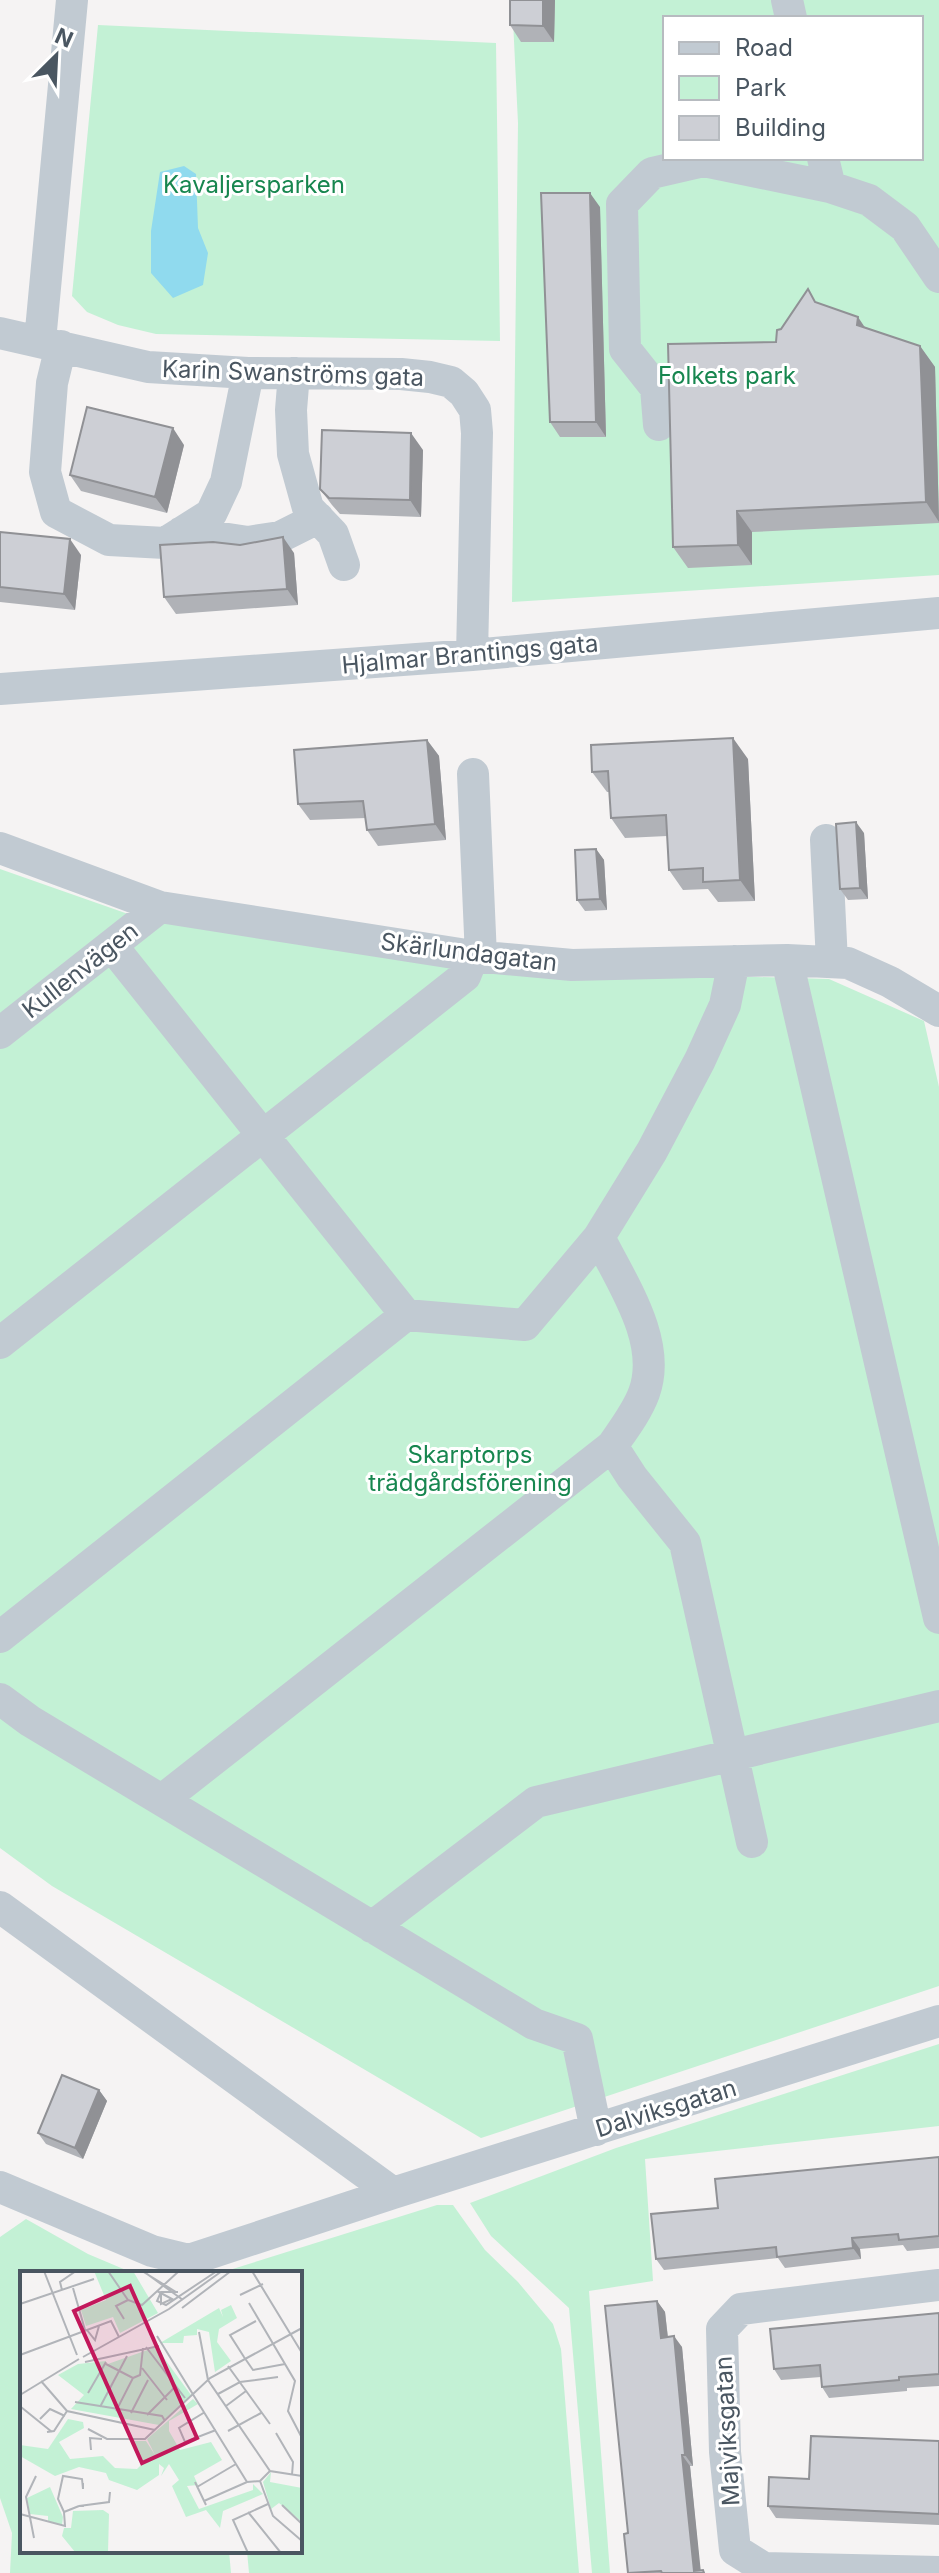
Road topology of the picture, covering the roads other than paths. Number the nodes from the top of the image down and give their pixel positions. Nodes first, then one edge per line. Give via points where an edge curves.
1 (72, 0) edge
2 (826, 173) edge
3 (939, 277) edge
4 (0, 333) edge
5 (50, 343) junction
6 (248, 373) junction
7 (294, 373) junction
8 (659, 425) dead end
9 (318, 518) junction
10 (182, 532) junction
11 (344, 565) dead end
12 (939, 613) edge
13 (472, 655) junction
14 (0, 689) edge
15 (473, 774) dead end
16 (826, 840) dead end
17 (0, 848) edge
18 (160, 907) junction
19 (112, 946) junction
20 (477, 957) junction
21 (787, 960) junction
22 (734, 961) junction
23 (832, 962) junction
24 (939, 1011) edge
25 (0, 1033) edge
26 (263, 1135) junction
27 (599, 1237) junction
28 (406, 1315) junction
29 (0, 1343) edge
30 (612, 1446) junction
31 (939, 1618) edge
32 (0, 1637) edge
33 (0, 1699) edge
34 (939, 1706) edge
35 (733, 1754) junction
36 (162, 1800) junction
37 (752, 1842) dead end
38 (0, 1907) edge
39 (372, 1927) junction
40 (939, 2021) edge
41 (596, 2130) junction
42 (0, 2187) edge
43 (393, 2193) junction
44 (939, 2285) edge
45 (939, 2572) edge

1 - 5 street
2 - 3 street via 905,227
2 - 8 street via 704,161 652,173 622,204 625,349 656,388
4 - 5 street, Karin Swanströms gata
5 - 6 street, Karin Swanströms gata via 148,367
5 - 10 street via 45,472 56,512 109,540 165,543
6 - 7 street, Karin Swanströms gata
6 - 10 street via 226,482 211,514
7 - 9 street via 293,454 308,508
7 - 13 street, Karin Swanströms gata via 430,377 451,382 475,410
9 - 10 street via 280,537 248,542
9 - 11 street via 333,534
12 - 13 street, Hjalmar Brantings gata
13 - 14 street, Hjalmar Brantings gata
15 - 20 street
16 - 23 street
17 - 18 street, Skärlundagatan
18 - 19 street, Kullenvägen
18 - 20 street, Skärlundagatan
19 - 25 street, Kullenvägen
19 - 26 street
20 - 22 street, Skärlundagatan via 572,965
20 - 26 street via 465,976
21 - 22 street, Skärlundagatan
21 - 23 street, Skärlundagatan
21 - 31 street
22 - 27 street via 725,1005 700,1060
23 - 24 street, Skärlundagatan via 848,963 890,982
26 - 28 street
26 - 29 street
27 - 28 street via 525,1325
27 - 30 street via 640,1322 649,1359 644,1393
28 - 32 street
30 - 35 street via 685,1543
30 - 36 street
33 - 36 street
34 - 35 street
35 - 37 street
35 - 39 street via 536,1802
36 - 39 street
38 - 43 street
39 - 41 street via 534,2024 577,2039
40 - 41 street, Dalviksgatan
41 - 43 street, Dalviksgatan
42 - 43 street, Dalviksgatan via 152,2251 189,2260
44 - 45 street, Majviksgatan via 741,2309 722,2329 725,2452 735,2550 764,2568

